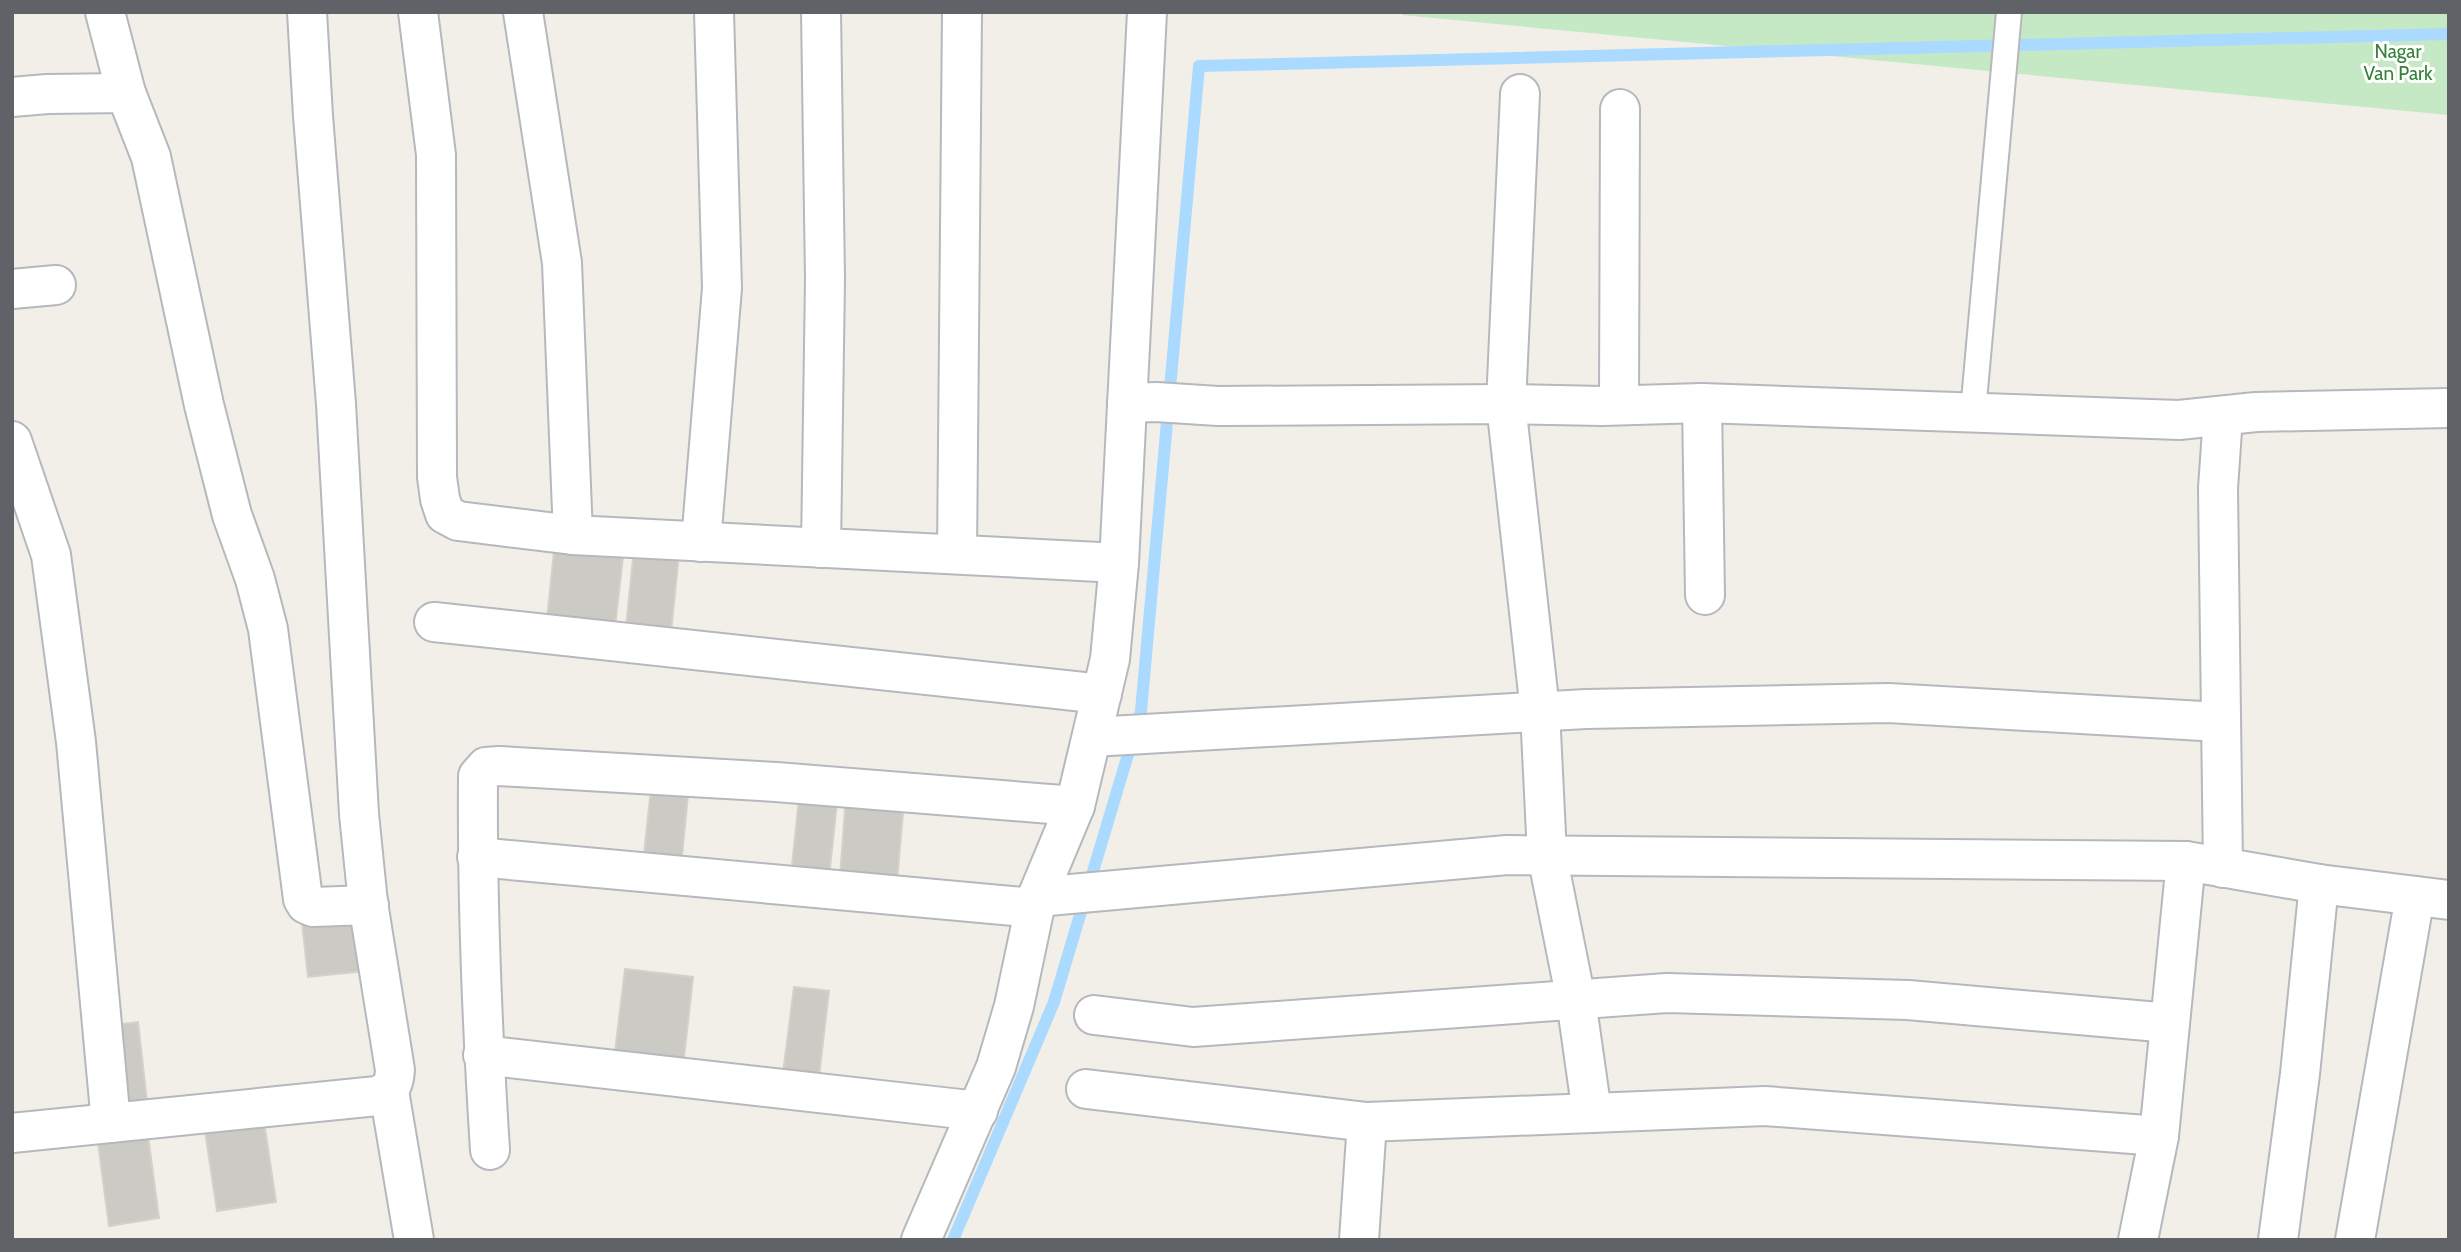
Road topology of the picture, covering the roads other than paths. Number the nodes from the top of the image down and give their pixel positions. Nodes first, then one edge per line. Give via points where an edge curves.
1 (105, 12) edge
2 (307, 12) edge
3 (418, 12) edge
4 (523, 12) edge
5 (714, 12) edge
6 (821, 12) edge
7 (962, 12) edge
8 (1147, 12) edge
9 (2009, 12) edge
10 (126, 93) junction
11 (1520, 94) dead end
12 (12, 97) edge
13 (1620, 109) dead end
14 (56, 285) dead end
15 (12, 289) edge
16 (1153, 403) junction
17 (1702, 403) junction
18 (1506, 404) junction
19 (1619, 405) junction
20 (2449, 408) edge
21 (1973, 412) junction
22 (2223, 416) junction
23 (12, 440) edge
24 (573, 535) junction
25 (701, 542) junction
26 (821, 548) junction
27 (957, 554) junction
28 (1119, 563) junction
29 (1705, 595) dead end
30 (434, 622) dead end
31 (1102, 694) junction
32 (1540, 711) junction
33 (2220, 722) junction
34 (1117, 735) junction
35 (1075, 806) junction
36 (1547, 855) junction
37 (477, 857) junction
38 (2186, 861) junction
39 (2223, 868) junction
40 (2319, 884) junction
41 (2432, 898) edge
42 (1040, 900) junction
43 (369, 905) junction
44 (1576, 1000) junction
45 (1094, 1014) dead end
46 (2170, 1023) junction
47 (483, 1055) junction
48 (1086, 1089) dead end
49 (389, 1091) junction
50 (978, 1111) junction
51 (1592, 1113) junction
52 (1367, 1122) junction
53 (111, 1123) junction
54 (12, 1133) edge
55 (2158, 1136) junction
56 (489, 1150) dead end
57 (414, 1240) edge
58 (921, 1240) edge
59 (1359, 1240) edge
60 (2137, 1240) edge
61 (2278, 1240) edge
62 (2355, 1240) edge

1 - 10 street
2 - 43 street via 336,404 359,814
3 - 24 street via 436,155 440,499 445,514 458,521
4 - 24 street via 562,263
5 - 25 street via 722,288
6 - 26 street via 825,279
7 - 27 street
8 - 16 street
9 - 21 lane
10 - 12 street
10 - 43 street via 151,157 204,405 268,629 303,899 313,907
11 - 18 street
13 - 19 street
14 - 15 street
16 - 18 street via 1218,407
16 - 28 street
17 - 19 street
17 - 21 street
17 - 29 street
18 - 19 street
18 - 32 street
20 - 22 street
21 - 22 street via 2179,420
22 - 33 street via 2218,488
23 - 53 street via 51,555 76,742
24 - 25 street
25 - 26 street
26 - 27 street
27 - 28 street
28 - 31 street
30 - 31 street
31 - 34 street
32 - 33 street via 1888,703
32 - 34 street
32 - 36 street
33 - 39 street
34 - 35 street
35 - 37 street via 776,782 486,767 478,776
35 - 42 street
36 - 38 street
36 - 42 street via 1507,855
36 - 44 street
37 - 42 street
37 - 47 street
38 - 39 street
38 - 46 street
39 - 40 street
40 - 41 street
40 - 61 street
41 - 62 street
42 - 50 street via 1014,1006
43 - 49 street via 395,1070
44 - 45 street via 1193,1027
44 - 46 street via 1667,993 1908,1000
44 - 51 street
46 - 55 street
47 - 50 street
47 - 56 street
48 - 52 street
49 - 53 street via 377,1096
49 - 57 street
50 - 58 street
51 - 52 street
51 - 55 street via 1765,1106
52 - 59 street
53 - 54 street
55 - 60 street

